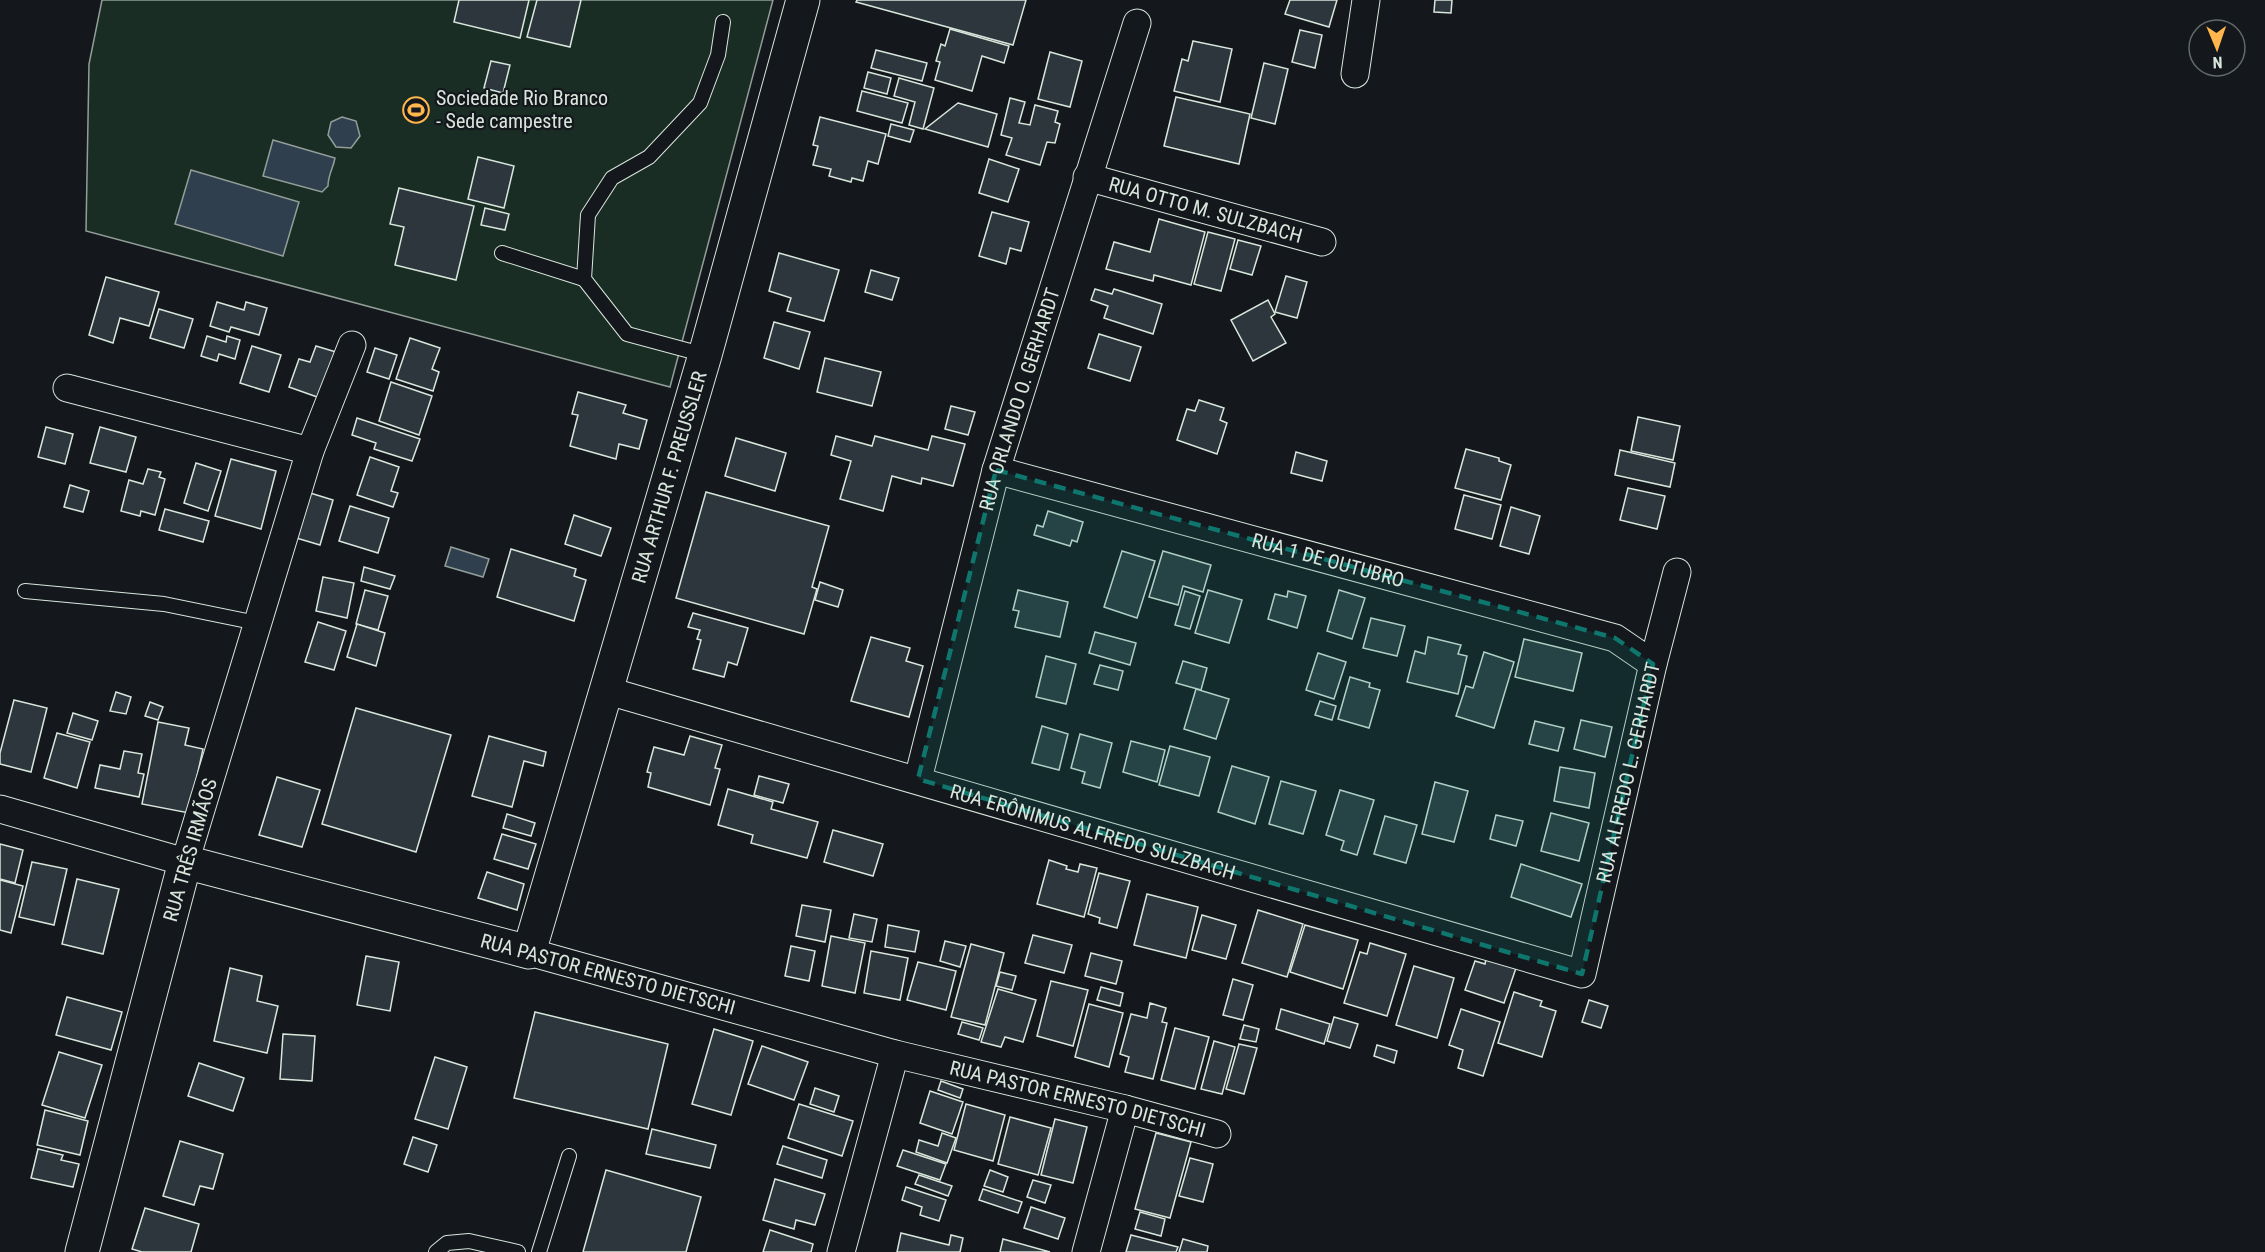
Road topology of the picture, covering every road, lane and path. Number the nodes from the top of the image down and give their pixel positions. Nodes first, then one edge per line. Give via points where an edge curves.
1 (803, 0) edge
2 (1366, 0) edge
3 (723, 22) dead end
4 (1137, 23) dead end
5 (1355, 74) dead end
6 (1087, 177) junction
7 (1322, 242) dead end
8 (502, 253) dead end
9 (584, 279) junction
10 (352, 345) dead end
11 (705, 355) junction
12 (67, 388) dead end
13 (310, 451) junction
14 (996, 470) junction
15 (1677, 572) dead end
16 (25, 591) dead end
17 (257, 623) junction
18 (1653, 664) junction
19 (605, 690) junction
20 (918, 779) junction
21 (0, 809) edge
22 (185, 862) junction
23 (529, 952) junction
24 (1582, 974) joint
25 (895, 1054) junction
26 (1125, 1109) junction
27 (1217, 1134) dead end
28 (569, 1156) dead end
29 (82, 1252) edge
30 (436, 1252) edge
31 (519, 1252) edge
32 (539, 1252) edge
33 (841, 1252) edge
34 (1086, 1252) edge

1 - 11 street, RUA ARTHUR F. PREUSSLER
2 - 5 street
3 - 9 lane via 718,55 700,103 649,157 612,178 588,215
4 - 6 street, RUA ORLANDO O. GERHARDT
6 - 7 street, RUA OTTO M. SULZBACH
6 - 14 street, RUA ORLANDO O. GERHARDT
8 - 9 lane
9 - 11 lane via 627,334
10 - 13 street, RUA TRÊS IRMÃOS
11 - 19 street, RUA ARTHUR F. PREUSSLER
12 - 13 street
13 - 17 street, RUA TRÊS IRMÃOS
14 - 18 street, RUA 1 DE OUTUBRO via 1615,638
14 - 20 street, RUA ORLANDO O. GERHARDT
15 - 18 street, RUA ALFREDO L. GERHARDT
16 - 17 lane via 164,604
17 - 22 street, RUA TRÊS IRMÃOS
18 - 24 street, RUA ALFREDO L. GERHARDT
19 - 20 street, RUA ERÔNIMUS ALFREDO SULZBACH
19 - 23 street, RUA ARTHUR F. PREUSSLER
20 - 24 street, RUA ERÔNIMUS ALFREDO SULZBACH
21 - 22 street, RUA PASTOR ERNESTO DIETSCHI
22 - 23 street, RUA PASTOR ERNESTO DIETSCHI
22 - 29 street, RUA TRÊS IRMÃOS
23 - 25 street, RUA PASTOR ERNESTO DIETSCHI
25 - 26 street, RUA PASTOR ERNESTO DIETSCHI
25 - 33 street
26 - 27 street, RUA PASTOR ERNESTO DIETSCHI
26 - 34 street
28 - 32 lane
30 - 31 lane via 447,1243 470,1241

